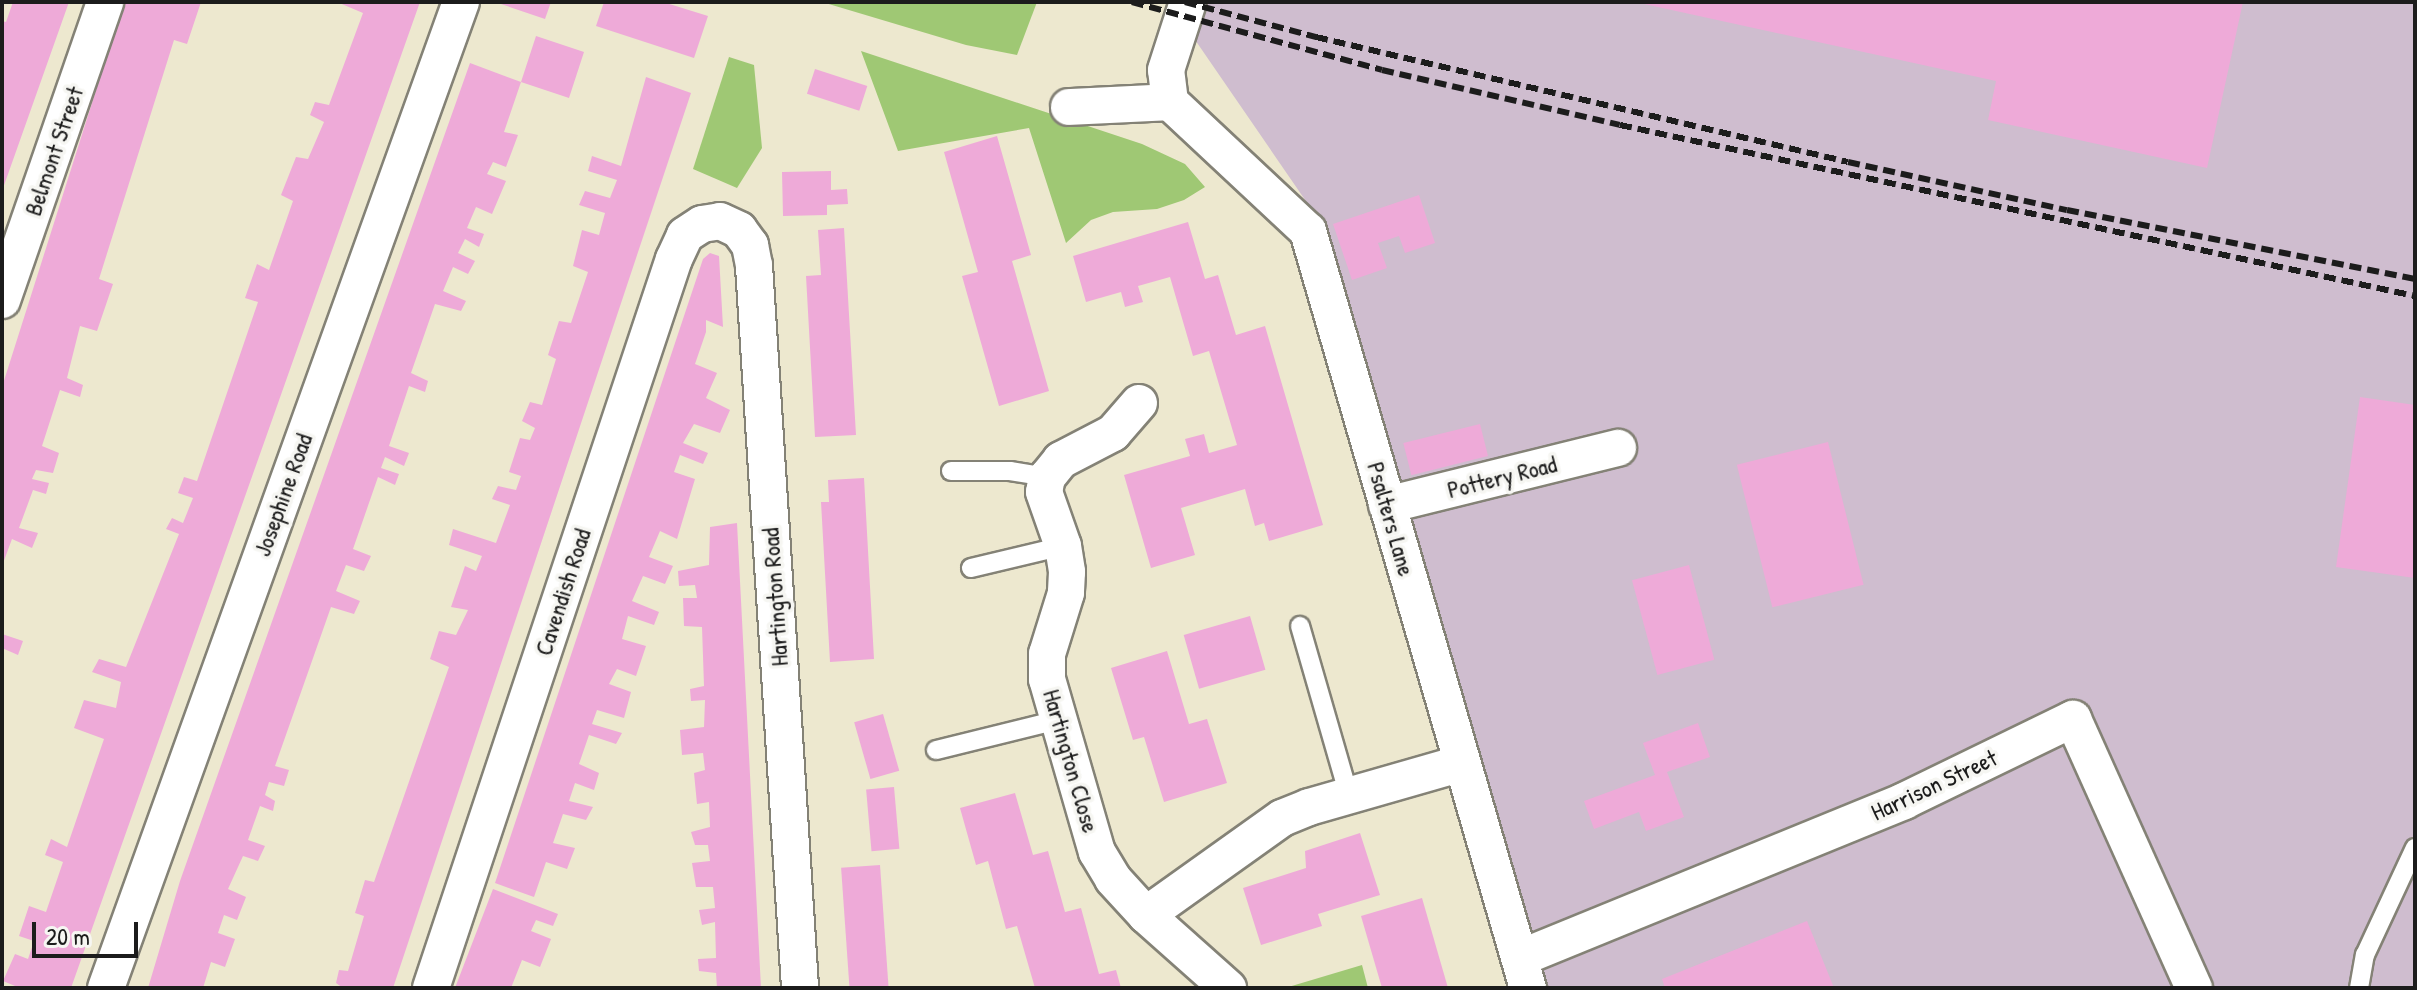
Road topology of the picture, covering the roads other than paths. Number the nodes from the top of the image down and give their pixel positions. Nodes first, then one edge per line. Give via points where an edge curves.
1 (105, 2) edge
2 (461, 2) edge
3 (1188, 2) edge
4 (1170, 102) junction
5 (1069, 107) dead end
6 (720, 221) joint
7 (2, 300) edge
8 (1139, 403) dead end
9 (1618, 448) dead end
10 (951, 471) dead end
11 (1047, 477) junction
12 (1387, 505) junction
13 (1063, 546) junction
14 (971, 568) dead end
15 (1300, 626) dead end
16 (1058, 720) junction
17 (936, 750) dead end
18 (1462, 763) junction
19 (1349, 796) junction
20 (2415, 848) edge
21 (1146, 915) junction
22 (1524, 973) edge
23 (106, 988) edge
24 (431, 988) edge
25 (800, 988) edge
26 (1228, 988) edge
27 (2194, 988) edge
28 (2359, 988) edge

1 - 7 street, Belmont Street
2 - 23 street, Josephine Road
3 - 4 street via 1166,70
4 - 5 street
4 - 12 street, Psalters Lane via 1308,231
6 - 24 street, Cavendish Road via 685,235 674,259
6 - 25 street, Hartington Road via 739,230 750,245 754,266
8 - 11 street via 1113,433 1061,460
9 - 12 street, Pottery Road
10 - 11 lane
11 - 13 street, Hartington Close via 1044,492
12 - 18 street, Psalters Lane
13 - 14 lane
13 - 16 street, Hartington Close via 1066,593 1047,654 1047,679
15 - 19 lane
16 - 17 lane
16 - 21 street, Hartington Close via 1097,852
18 - 19 street
18 - 22 street, Psalters Lane
19 - 21 street via 1282,818
20 - 28 lane via 2365,955
21 - 26 street, Hartington Close
22 - 27 street, Harrison Street via 2073,719

